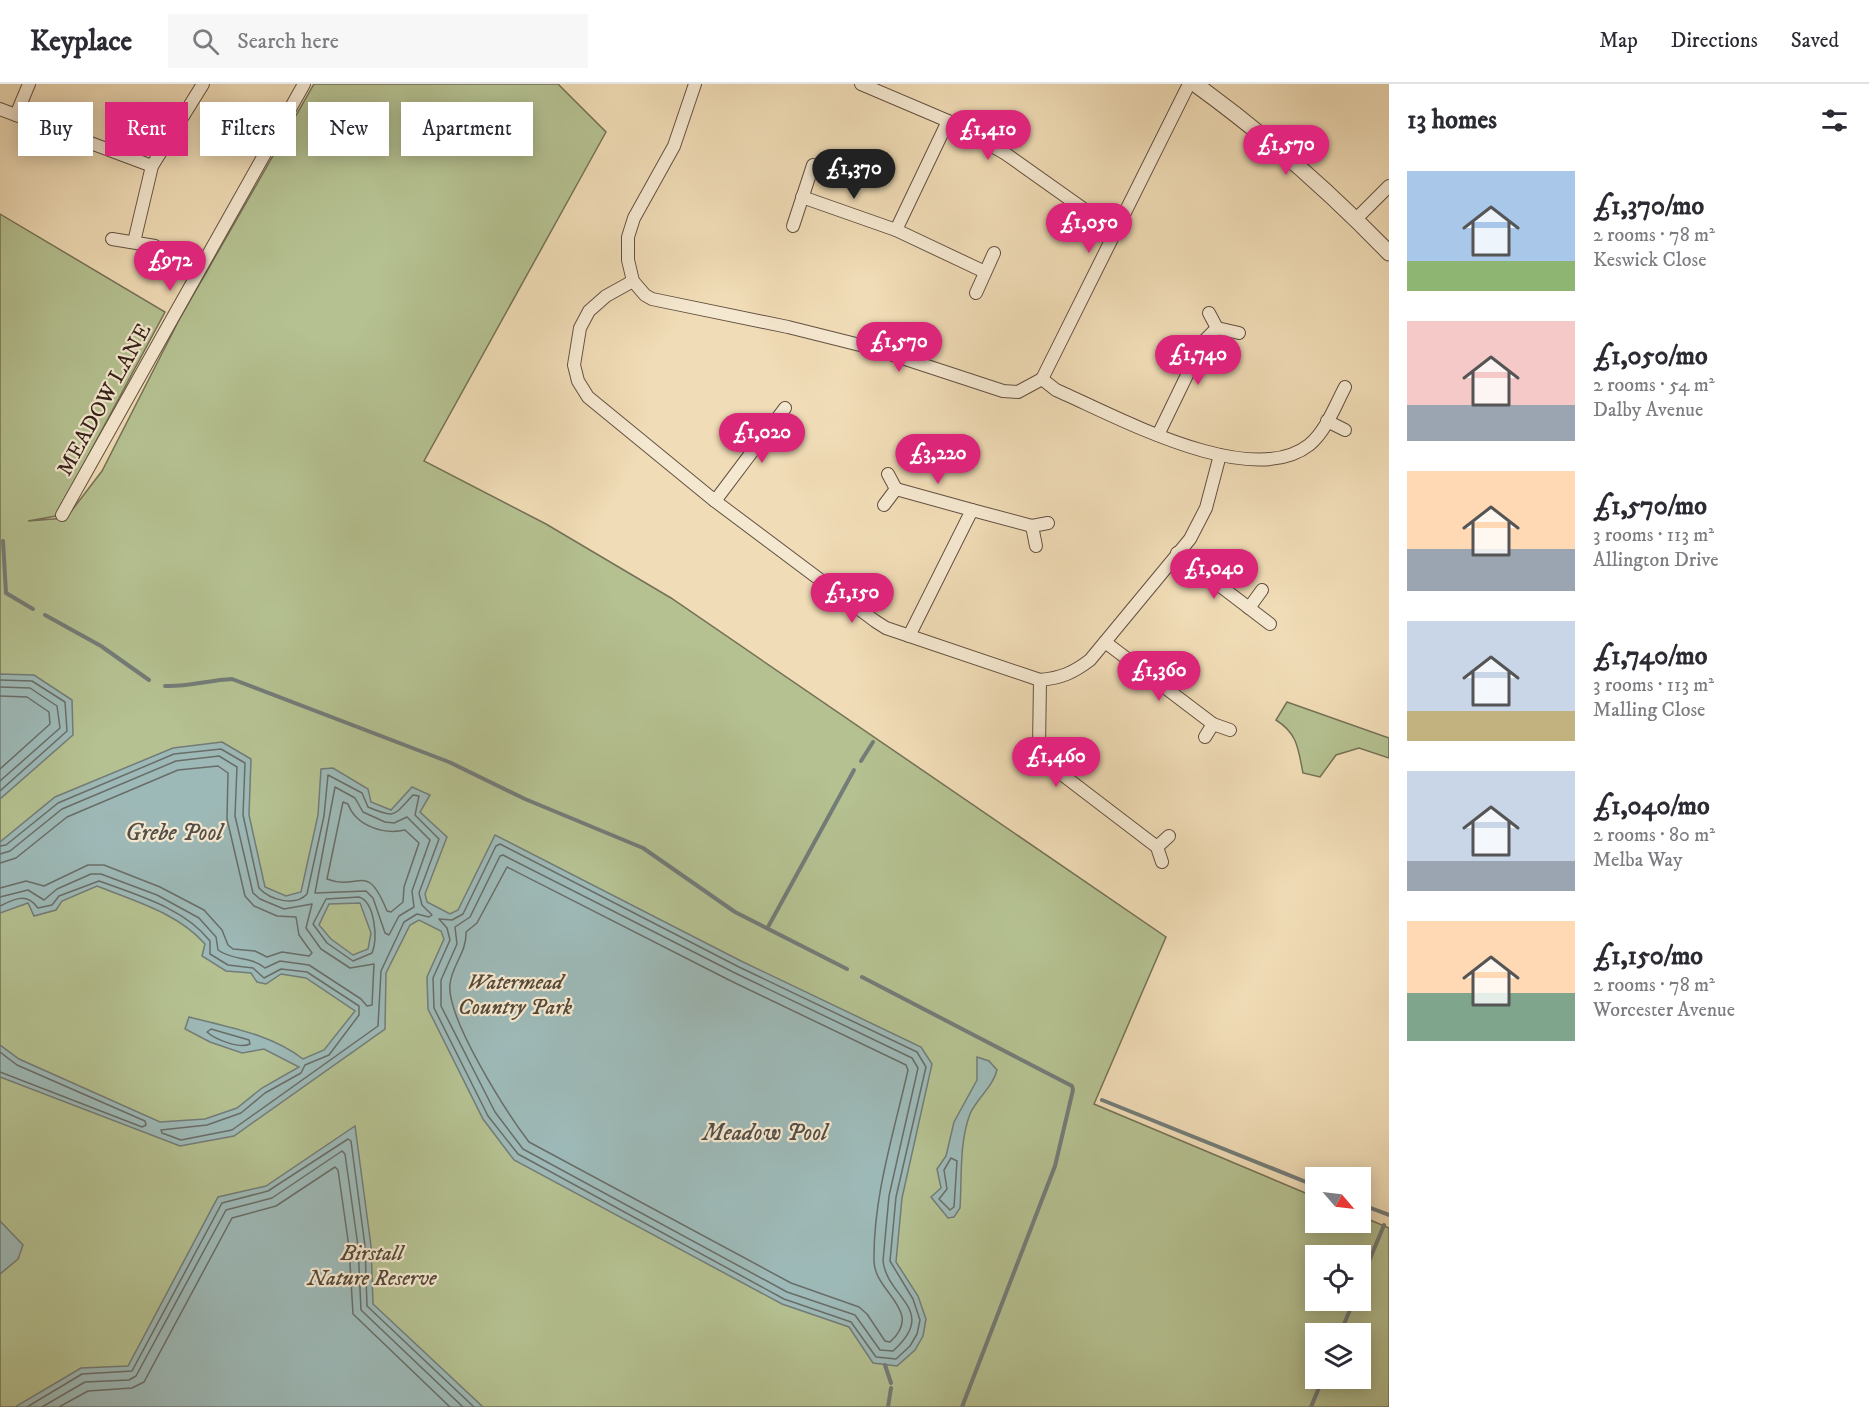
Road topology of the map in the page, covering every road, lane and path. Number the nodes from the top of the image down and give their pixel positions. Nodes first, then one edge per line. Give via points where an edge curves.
1 (28, 84) edge
2 (203, 84) edge
3 (304, 84) edge
4 (695, 84) edge
5 (861, 84) edge
6 (1189, 84) edge
7 (1195, 84) edge
8 (0, 109) edge
9 (16, 115) junction
10 (948, 121) junction
11 (813, 165) dead end
12 (152, 166) junction
13 (1389, 186) edge
14 (802, 197) junction
15 (1356, 219) junction
16 (793, 226) dead end
17 (896, 230) junction
18 (1116, 232) junction
19 (112, 239) dead end
20 (134, 242) junction
21 (155, 246) dead end
22 (994, 253) dead end
23 (1389, 253) edge
24 (985, 272) junction
25 (633, 281) junction
26 (976, 292) dead end
27 (1209, 313) dead end
28 (1217, 328) junction
29 (1239, 333) dead end
30 (1042, 378) junction
31 (1345, 387) dead end
32 (784, 408) dead end
33 (1327, 421) junction
34 (774, 422) junction
35 (1345, 430) dead end
36 (790, 435) dead end
37 (1158, 435) junction
38 (1220, 455) junction
39 (888, 474) dead end
40 (896, 489) junction
41 (715, 501) junction
42 (884, 505) dead end
43 (972, 510) junction
44 (62, 515) dead end
45 (1048, 523) dead end
46 (1032, 526) junction
47 (1036, 546) dead end
48 (1177, 553) junction
49 (1262, 590) dead end
50 (1249, 608) junction
51 (1270, 624) dead end
52 (909, 636) junction
53 (1105, 642) junction
54 (1040, 680) junction
55 (1214, 724) junction
56 (1230, 730) dead end
57 (1205, 737) dead end
58 (1169, 836) dead end
59 (1156, 847) junction
60 (1162, 862) dead end

1 - 9 street
2 - 12 street
3 - 44 street, MEADOW LANE
4 - 25 street via 674,146 634,218 628,237
5 - 10 street
6 - 18 street
7 - 15 street via 1256,128
8 - 9 street
9 - 12 street
10 - 17 street
10 - 18 street via 1006,154
11 - 14 street
12 - 20 street
13 - 15 street
14 - 16 street
14 - 17 street
15 - 23 street
17 - 24 street
18 - 30 street
19 - 20 street
20 - 21 street
22 - 24 street
24 - 26 street
25 - 30 street via 652,299 872,348 1003,391 1018,392
25 - 41 street via 606,296 589,311 580,327 574,365 578,381 598,408
27 - 28 street
28 - 29 street
28 - 37 street via 1203,342
30 - 37 street via 1056,390
31 - 33 street
32 - 34 street
33 - 35 street
33 - 38 street via 1309,445 1290,456 1275,460
34 - 36 street
34 - 41 street
37 - 38 street
38 - 48 street via 1206,508 1190,539
39 - 40 street
40 - 42 street
40 - 43 street
41 - 52 street via 863,613 886,628
43 - 46 street
43 - 52 street
45 - 46 street
46 - 47 street
48 - 50 street
48 - 53 street
49 - 50 street
50 - 51 street
52 - 54 street
53 - 54 street via 1075,672
53 - 55 street
54 - 59 street via 1039,747 1047,762
55 - 56 street
55 - 57 street
58 - 59 street
59 - 60 street

